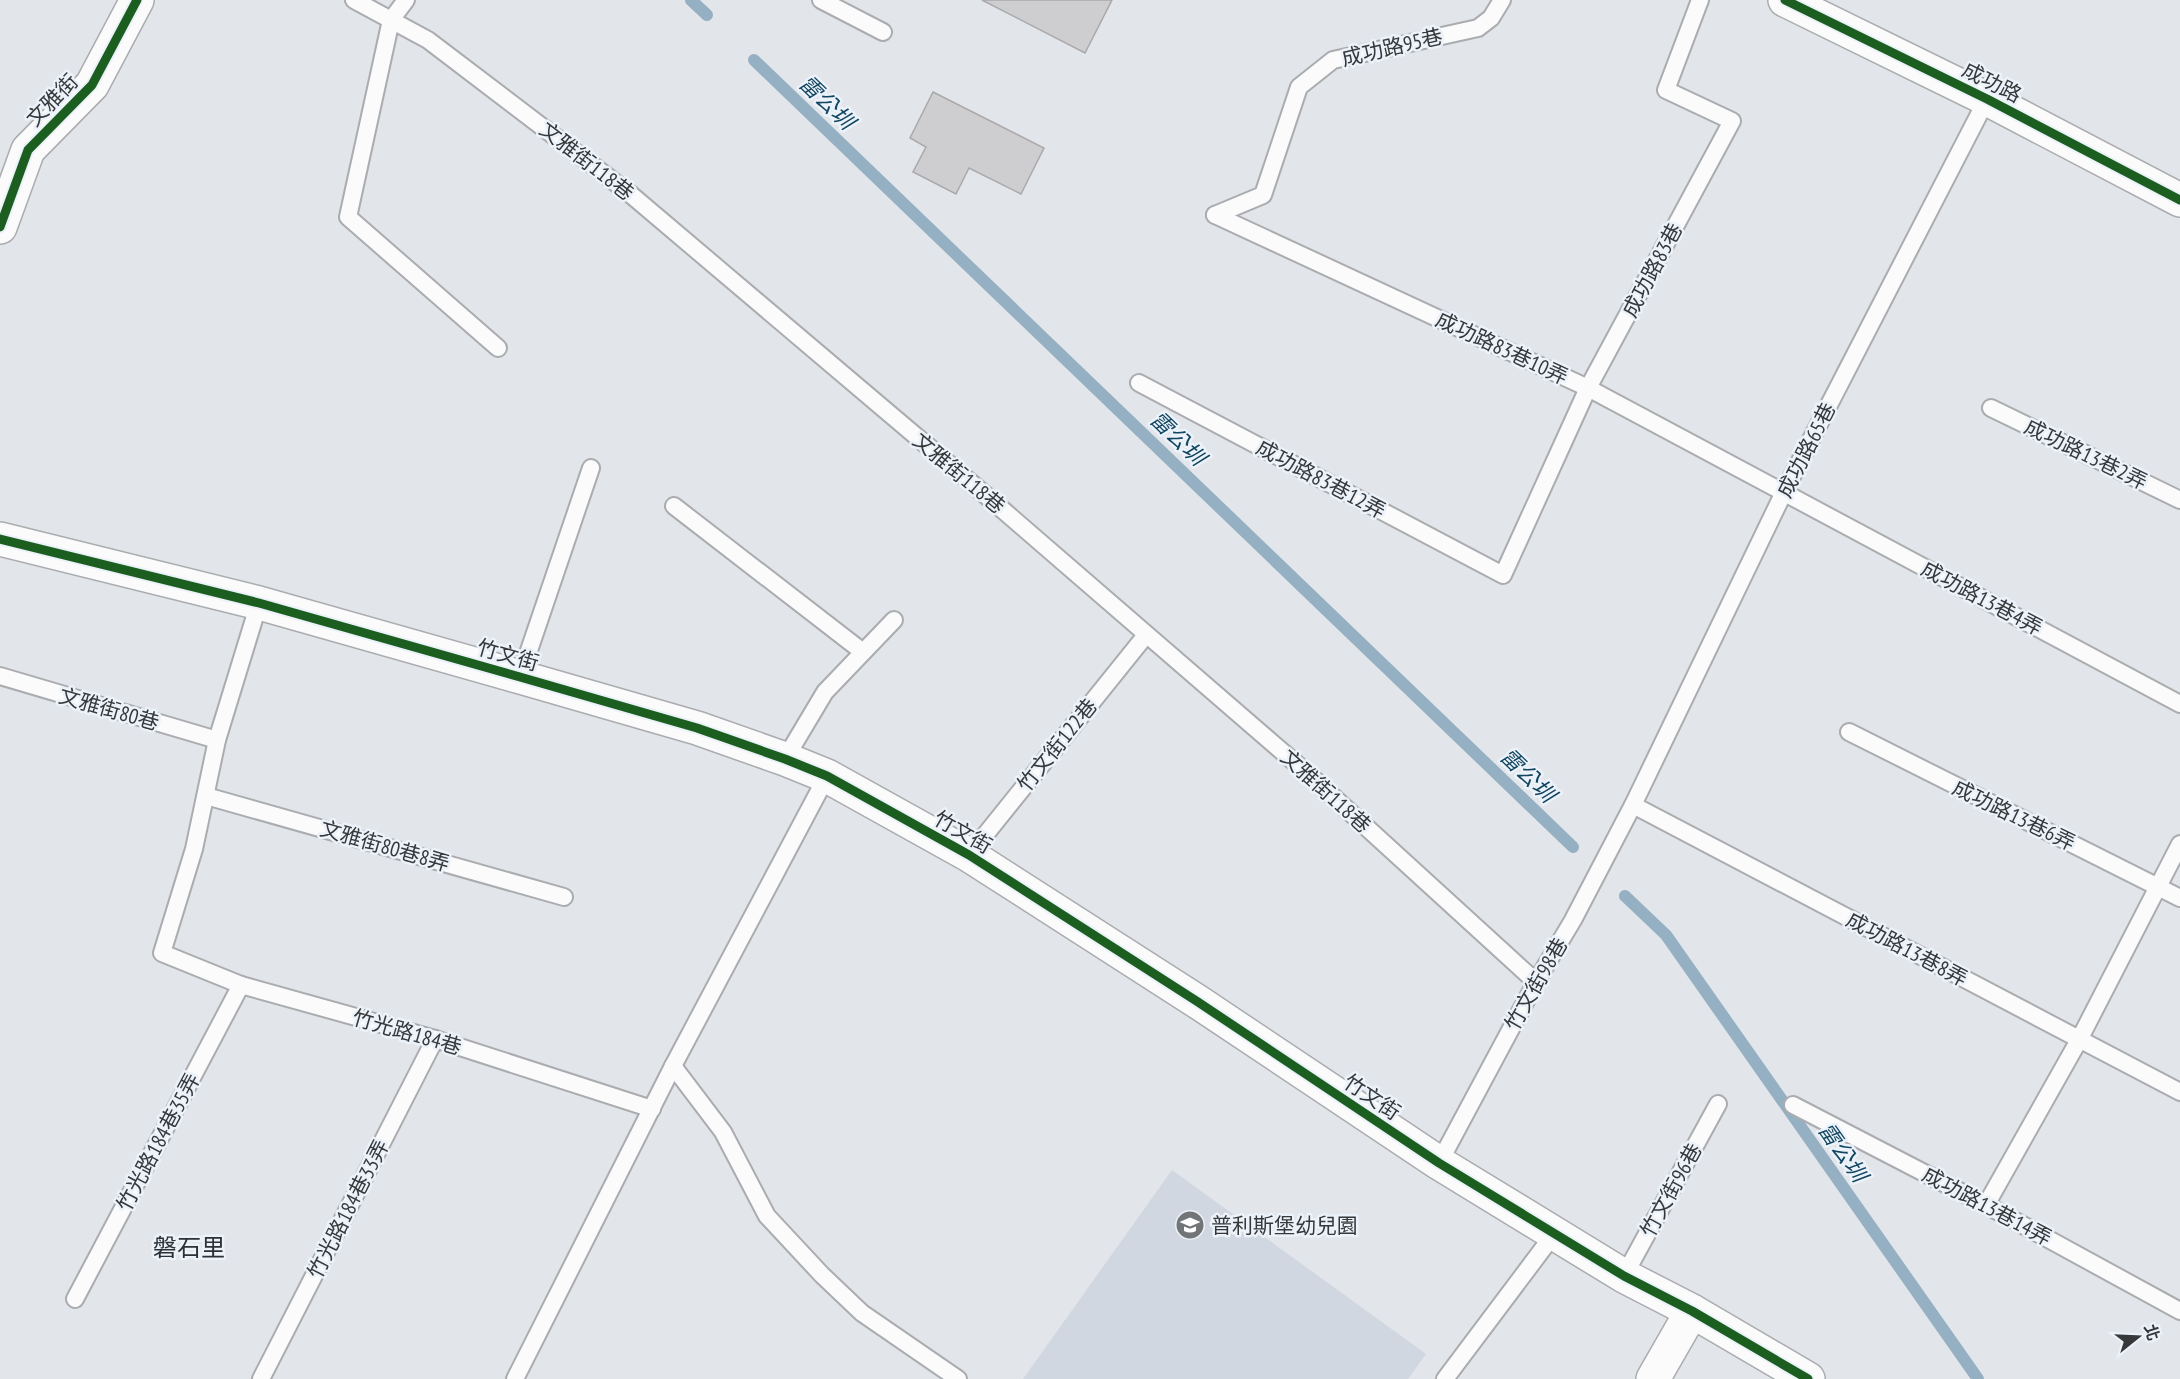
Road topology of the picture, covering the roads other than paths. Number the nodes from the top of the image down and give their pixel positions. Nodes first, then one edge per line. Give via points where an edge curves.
1 (137, 0) edge
2 (354, 0) edge
3 (406, 0) edge
4 (821, 0) edge
5 (1502, 0) edge
6 (1700, 0) edge
7 (1785, 0) edge
8 (391, 20) junction
9 (883, 32) dead end
10 (1987, 99) junction
11 (2180, 200) edge
12 (1215, 215) joint
13 (0, 227) edge
14 (498, 348) dead end
15 (1139, 383) dead end
16 (1588, 388) junction
17 (1991, 408) dead end
18 (591, 468) dead end
19 (1784, 492) junction
20 (2180, 500) edge
21 (674, 506) dead end
22 (0, 539) edge
23 (1503, 575) joint
24 (258, 603) junction
25 (894, 620) dead end
26 (1146, 635) junction
27 (863, 652) junction
28 (0, 676) edge
29 (520, 677) junction
30 (2180, 704) edge
31 (1849, 732) dead end
32 (218, 740) junction
33 (785, 759) junction
34 (827, 776) junction
35 (206, 796) junction
36 (1634, 805) junction
37 (2180, 844) edge
38 (969, 855) junction
39 (2159, 887) junction
40 (564, 897) dead end
41 (2180, 897) edge
42 (1536, 982) junction
43 (241, 985) junction
44 (435, 1040) junction
45 (2079, 1040) junction
46 (673, 1066) junction
47 (2180, 1092) edge
48 (1718, 1104) dead end
49 (1793, 1105) dead end
50 (652, 1109) junction
51 (1439, 1163) junction
52 (1986, 1204) junction
53 (1554, 1234) junction
54 (1624, 1276) junction
55 (75, 1299) dead end
56 (1692, 1311) junction
57 (2180, 1311) edge
58 (261, 1379) edge
59 (514, 1379) edge
60 (958, 1379) edge
61 (1445, 1379) edge
62 (1653, 1379) edge
63 (1808, 1379) edge

1 - 13 street, 文雅街 via 92,85 28,150
2 - 8 lane, 文雅街118巷
3 - 8 lane
4 - 9 lane
5 - 12 lane, 成功路95巷 via 1491,18 1478,28 1333,60 1299,87 1263,195
6 - 16 lane, 成功路83巷 via 1666,90 1732,121
7 - 10 street, 成功路
8 - 14 lane via 348,217
8 - 26 lane, 文雅街118巷 via 428,39 630,193
10 - 11 street, 成功路
10 - 19 lane, 成功路65巷
12 - 16 lane, 成功路83巷10弄
15 - 23 lane, 成功路83巷12弄
16 - 19 lane, 成功路83巷10弄
16 - 23 lane, 成功路83巷
17 - 20 lane, 成功路13巷2弄
18 - 29 lane
19 - 30 lane, 成功路13巷4弄
19 - 36 lane, 成功路65巷
21 - 27 lane
22 - 24 street, 竹文街
24 - 29 street, 竹文街
24 - 32 lane
25 - 27 lane
26 - 38 lane, 竹文街122巷
26 - 42 lane, 文雅街118巷 via 1307,773
27 - 33 lane via 825,692
28 - 32 lane, 文雅街80巷
29 - 33 street, 竹文街 via 697,728
31 - 39 lane, 成功路13巷6弄
32 - 35 lane
33 - 34 street, 竹文街
34 - 38 street, 竹文街
34 - 46 lane
35 - 40 lane, 文雅街80巷8弄
35 - 43 lane, 竹光路184巷 via 162,953
36 - 42 lane, 竹文街98巷
36 - 45 lane, 成功路13巷8弄
37 - 39 lane
38 - 51 street, 竹文街
39 - 41 lane, 成功路13巷6弄
39 - 45 lane
42 - 51 lane, 竹文街98巷
43 - 44 lane, 竹光路184巷
43 - 55 lane, 竹光路184巷35弄
44 - 50 lane, 竹光路184巷
44 - 58 lane, 竹光路184巷33弄
45 - 47 lane, 成功路13巷8弄
45 - 52 lane
46 - 50 lane
46 - 60 lane via 723,1132 767,1216 862,1313
48 - 54 lane, 竹文街96巷
49 - 52 lane, 成功路13巷14弄
50 - 59 lane
51 - 53 street, 竹文街
52 - 57 lane, 成功路13巷14弄
53 - 54 street, 竹文街
53 - 61 lane
54 - 56 street, 竹文街
56 - 62 street
56 - 63 street, 竹文街

